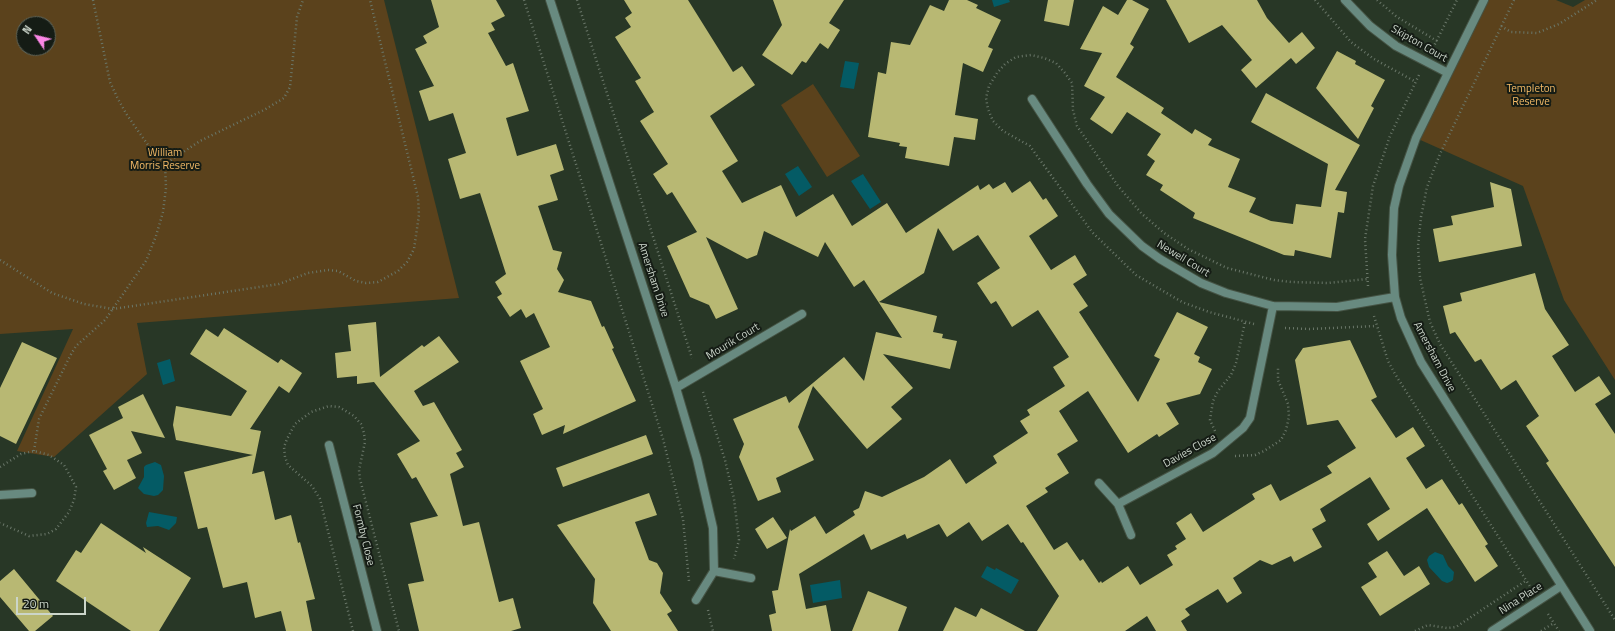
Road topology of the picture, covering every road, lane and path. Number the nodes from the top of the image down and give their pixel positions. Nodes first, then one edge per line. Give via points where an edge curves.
1 (93, 0) edge
2 (302, 0) edge
3 (370, 0) edge
4 (524, 0) edge
5 (550, 0) edge
6 (577, 0) edge
7 (1315, 0) edge
8 (1345, 0) edge
9 (1377, 0) edge
10 (1457, 0) edge
11 (1484, 0) edge
12 (1514, 0) edge
13 (1597, 0) edge
14 (1501, 26) junction
15 (1437, 41) junction
16 (1433, 48) dead end
17 (1448, 73) junction
18 (1419, 75) dead end
19 (1416, 82) junction
20 (1032, 99) dead end
21 (165, 164) junction
22 (0, 260) edge
23 (1367, 279) junction
24 (1368, 288) dead end
25 (1395, 297) junction
26 (1273, 306) junction
27 (113, 310) junction
28 (802, 314) dead end
29 (1374, 314) dead end
30 (1245, 322) junction
31 (1376, 326) junction
32 (1268, 327) junction
33 (692, 358) dead end
34 (676, 388) junction
35 (703, 392) dead end
36 (1219, 436) dead end
37 (329, 445) dead end
38 (34, 451) dead end
39 (1099, 483) dead end
40 (32, 493) dead end
41 (0, 495) edge
42 (1118, 504) junction
43 (1131, 536) dead end
44 (733, 561) dead end
45 (714, 571) junction
46 (751, 578) dead end
47 (1527, 580) junction
48 (692, 584) dead end
49 (1561, 586) junction
50 (1532, 589) dead end
51 (696, 600) dead end
52 (707, 606) dead end
53 (1548, 614) dead end
54 (1615, 620) edge
55 (1554, 623) junction
56 (377, 631) edge
57 (713, 631) edge
58 (1414, 631) edge
59 (1492, 631) edge
60 (1541, 631) edge
61 (1559, 631) edge
62 (1590, 631) edge

1 - 21 path via 109,75 118,99 148,145
2 - 21 path via 297,17 290,87 284,98 200,141
3 - 27 path via 418,197 418,233 407,262 398,271 378,282 366,284 338,271 328,270 308,273 279,284
4 - 48 path via 663,439 683,520 688,575
5 - 34 street, Amersham Drive
6 - 33 path
7 - 19 path via 1337,28 1358,48
8 - 17 street, Skipton Court via 1370,26 1396,46
9 - 15 path via 1397,17
10 - 15 path
11 - 17 street, Amersham Drive
12 - 14 path
13 - 14 path via 1559,24 1537,33 1511,32
14 - 54 path via 1427,187 1418,246 1420,278 1430,322 1440,344
15 - 16 path
17 - 25 street, Amersham Drive via 1416,138 1399,186 1394,208 1392,255
18 - 19 path
19 - 23 path via 1390,136 1373,186 1365,239
20 - 26 street, Newell Court via 1097,199 1142,246 1201,283
21 - 27 path via 166,188 156,236 146,261
22 - 27 path via 52,293 84,304
23 - 24 path
23 - 30 path via 1328,283 1274,280 1227,268 1188,249 1142,214 1114,180 1077,126 1073,110 1072,83 1065,72 1056,63 1031,55 1016,57 1005,64 996,73 986,98 993,121 1003,131 1030,146 1092,232 1136,275 1158,288 1182,302
25 - 26 street, Newell Court via 1337,307
25 - 49 street, Amersham Drive via 1401,318 1421,362
26 - 32 street, Davies Close
27 - 38 path via 76,346 70,356 39,419
28 - 34 street, Mourik Court
29 - 31 path
30 - 32 path
30 - 36 path via 1231,375 1212,401 1210,420
31 - 32 path via 1309,329
31 - 47 path via 1395,374
32 - 42 street, Davies Close via 1250,418 1243,428 1213,453
34 - 45 street, Amersham Drive via 707,499 713,528
35 - 44 path via 725,460 734,500 739,540
37 - 56 street, Formby Close
39 - 42 street
40 - 41 street
42 - 43 street
45 - 46 street
45 - 51 street
47 - 50 path
47 - 58 path via 1456,626 1447,628 1428,625
49 - 59 street, Nina Place
49 - 62 street, Amersham Drive
52 - 57 path
53 - 55 path
55 - 60 path
55 - 61 path

